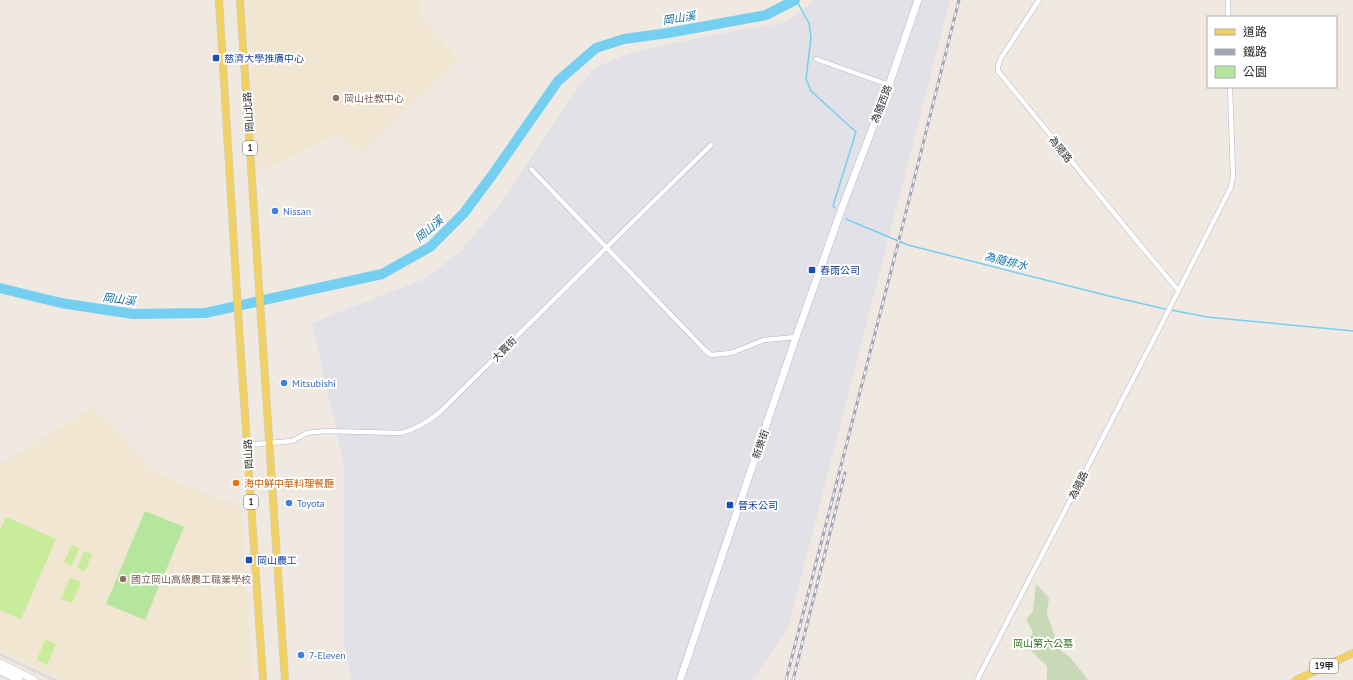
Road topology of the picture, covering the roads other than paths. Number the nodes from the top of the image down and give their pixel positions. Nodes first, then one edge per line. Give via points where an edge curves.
1 (219, 0) edge
2 (240, 0) edge
3 (918, 0) edge
4 (1039, 0) edge
5 (1228, 0) edge
6 (1228, 16) edge
7 (816, 59) dead end
8 (889, 85) junction
9 (1230, 88) edge
10 (712, 145) dead end
11 (531, 169) dead end
12 (842, 208) joint
13 (606, 248) junction
14 (1178, 290) junction
15 (796, 337) junction
16 (269, 443) junction
17 (247, 445) junction
18 (1353, 653) edge
19 (0, 663) edge
20 (0, 671) edge
21 (19, 680) edge
22 (34, 680) edge
23 (263, 680) edge
24 (285, 680) edge
25 (680, 680) edge
26 (977, 680) edge
27 (1296, 680) edge

1 - 17 main road, 岡山路 / 1
2 - 16 main road, 岡山北路 / 1
3 - 8 street, 為隨西路
4 - 14 street, 為隨路 via 1001,58 998,71
5 - 6 street
7 - 8 street
8 - 12 street, 為隨西路
9 - 14 street, 為隨路 via 1231,187
10 - 13 street, 大寶街
11 - 13 street
12 - 15 street, 新樂街
13 - 15 street via 712,355 730,353 764,340
13 - 16 street, 大寶街 via 426,423 401,433 325,431 307,433 292,441
14 - 26 street, 為隨路
15 - 25 street, 新樂街
16 - 17 street, 大寶街
16 - 24 main road, 1
17 - 23 main road, 岡山路 / 1
18 - 27 main road, 19甲
19 - 22 street
20 - 21 street

